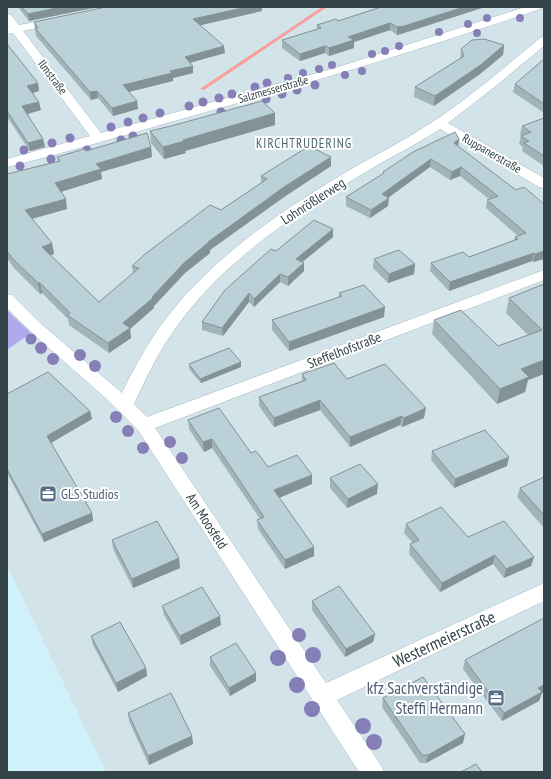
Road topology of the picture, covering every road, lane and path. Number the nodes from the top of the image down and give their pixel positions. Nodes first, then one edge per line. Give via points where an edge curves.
1 (536, 7) edge
2 (7, 17) edge
3 (68, 18) edge
4 (12, 30) edge
5 (544, 40) edge
6 (439, 123) junction
7 (98, 138) junction
8 (7, 163) edge
9 (538, 175) edge
10 (544, 184) edge
11 (544, 275) edge
12 (7, 299) edge
13 (125, 405) junction
14 (144, 425) junction
15 (544, 592) edge
16 (322, 696) junction
17 (372, 772) edge

1 - 7 street, Salzmesserstraße via 458,34 306,80
2 - 4 street, Ilmstraße
3 - 4 street
4 - 7 street, Ilmstraße
5 - 6 street, Lohnrößlerweg via 496,81
6 - 9 street, Ruppanerstraße
6 - 13 street, Lohnrößlerweg via 282,221 228,263 198,291 171,323 149,355
7 - 8 street, Salzmesserstraße
9 - 10 street, Ruppanerstraße
11 - 14 street, Steffelhofstraße
12 - 13 street, Am Moosfeld via 34,327
13 - 14 street, Am Moosfeld
14 - 16 street, Am Moosfeld
15 - 16 street, Westermeierstraße
16 - 17 street, Am Moosfeld

